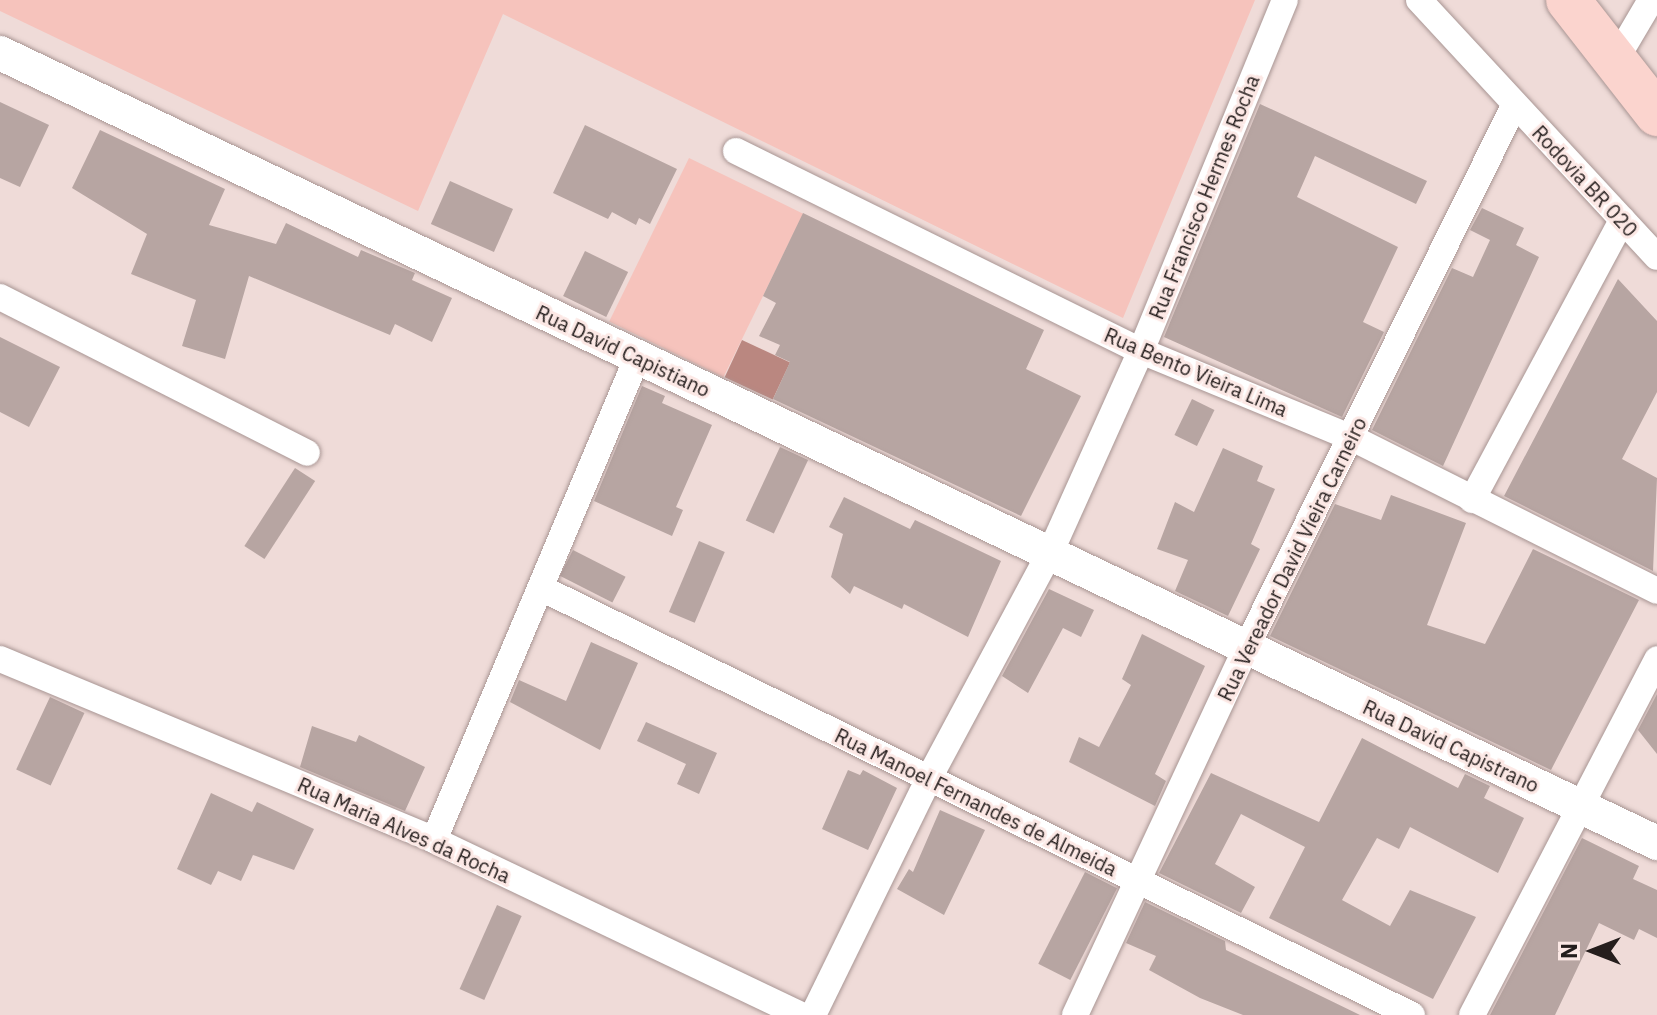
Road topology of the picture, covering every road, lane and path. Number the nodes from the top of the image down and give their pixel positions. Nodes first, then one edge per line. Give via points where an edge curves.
1 (1285, 0) edge
2 (1419, 0) edge
3 (1568, 0) edge
4 (1651, 0) edge
5 (0, 53) edge
6 (1615, 61) junction
7 (1514, 106) junction
8 (1657, 114) edge
9 (736, 151) dead end
10 (1622, 220) junction
11 (1657, 257) edge
12 (0, 297) edge
13 (1141, 351) junction
14 (637, 358) junction
15 (1352, 438) junction
16 (307, 453) dead end
17 (1472, 500) junction
18 (1051, 551) junction
19 (541, 588) junction
20 (1657, 591) edge
21 (1245, 650) junction
22 (0, 659) edge
23 (1657, 659) edge
24 (928, 780) junction
25 (1581, 807) junction
26 (434, 840) junction
27 (1657, 843) edge
28 (1138, 881) junction
29 (801, 1015) edge
30 (813, 1015) edge
31 (1075, 1015) edge
32 (1412, 1015) edge
33 (1472, 1015) edge

1 - 13 street, Rua Francisco Hermes Rocha
2 - 7 street, Rodovia BR 020
3 - 6 highway
4 - 6 street
5 - 14 street, Rua David Capistiano
6 - 8 highway
7 - 10 street, Rodovia BR 020
7 - 15 street, Rua Vereador David Vieira Carneiro
9 - 13 street, Rua Bento Vieira Lima
10 - 11 street, Rodovia BR 020
10 - 17 street
12 - 16 street
13 - 15 street, Rua Bento Vieira Lima
13 - 18 street, Rua Francisco Hermes Rocha
14 - 18 street, Rua David Capistiano
14 - 19 street
15 - 17 street, Rua Bento Vieira Lima
15 - 21 street, Rua Vereador David Vieira Carneiro
17 - 20 street, Rua Bento Vieira Lima
18 - 21 street, Rua David Capistiano
18 - 24 street, Rua Francisco Hermes Rocha
19 - 24 street, Rua Manoel Fernandes de Almeida
19 - 26 street
21 - 25 street, Rua David Capistrano
21 - 28 street, Rua Vereador David Vieira Carneiro
22 - 26 street, Rua Maria Alves da Rocha
23 - 25 street
24 - 28 street, Rua Manoel Fernandes de Almeida
24 - 30 street, Rua Francisco Hermes Rocha
25 - 27 street, Rua David Capistrano
25 - 33 street
26 - 29 street, Rua Maria Alves da Rocha
28 - 31 street, Rua Vereador David Vieira Carneiro
28 - 32 street, Rua Manoel Fernandes de Almeida

